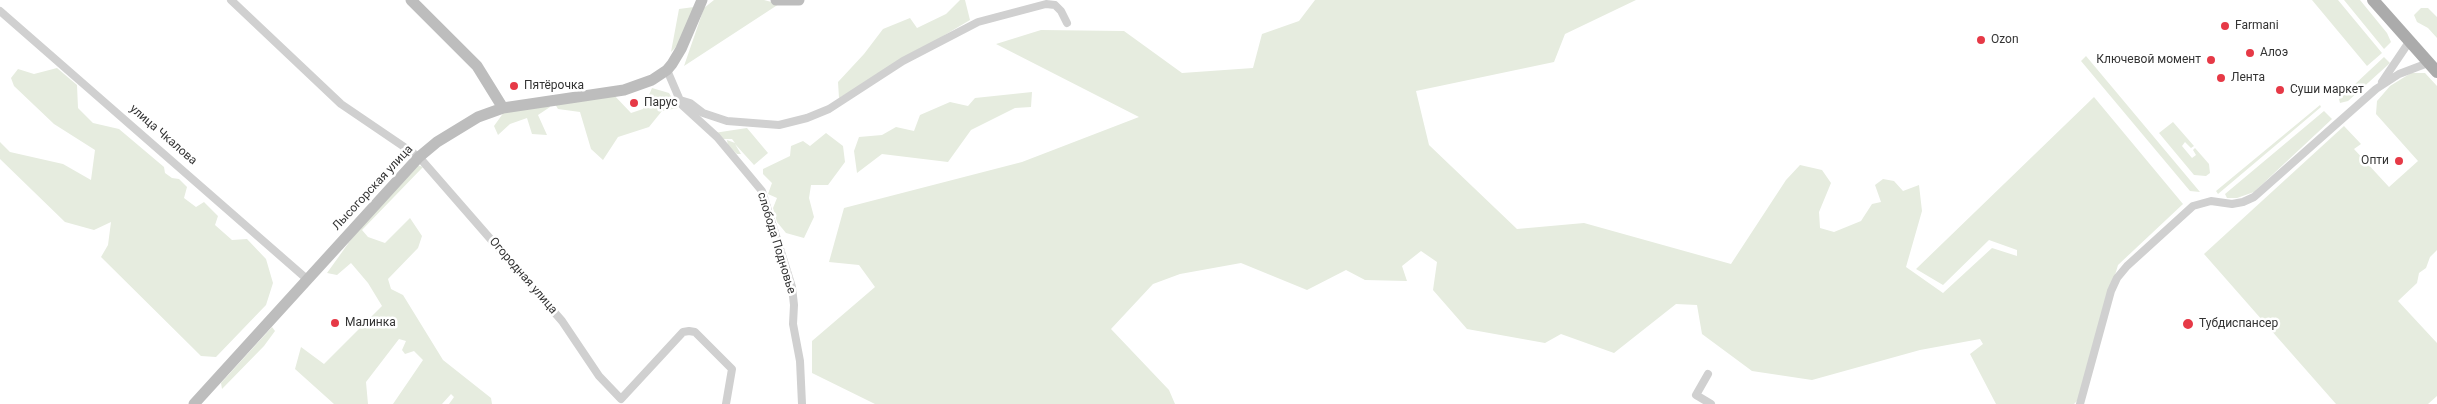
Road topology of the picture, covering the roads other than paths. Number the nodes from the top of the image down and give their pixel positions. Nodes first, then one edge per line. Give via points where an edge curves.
1 (232, 0) edge
2 (411, 0) edge
3 (702, 0) edge
4 (776, 0) edge
5 (799, 0) edge
6 (2373, 0) edge
7 (0, 11) edge
8 (1066, 23) dead end
9 (2409, 42) junction
10 (2433, 67) edge
11 (667, 70) junction
12 (2376, 90) junction
13 (683, 105) junction
14 (503, 108) junction
15 (419, 157) junction
16 (308, 280) junction
17 (1708, 374) dead end
18 (194, 404) edge
19 (726, 404) edge
20 (802, 404) edge
21 (1711, 404) edge
22 (2080, 404) edge

1 - 15 street, Огородная улица via 341,104
2 - 14 street via 477,66
3 - 11 street, Лысогорская улица via 681,49
4 - 5 street
6 - 9 main road
7 - 16 street, улица Чкалова
8 - 13 street via 1055,5 1046,4 978,22 903,61 829,109 779,125 726,121 703,113 690,103
9 - 10 main road
9 - 12 street
10 - 12 street via 2399,74
11 - 13 street
11 - 14 street, Лысогорская улица via 652,80 624,90
12 - 22 street via 2254,197 2232,204 2211,200 2193,206 2127,266 2111,291
13 - 20 street, слобода Подновье via 754,179 767,203 792,287
14 - 15 street, Лысогорская улица via 459,127
15 - 16 street, Лысогорская улица
15 - 19 street, Огородная улица via 562,321 599,376 622,399 683,332 689,331 695,332 732,369
16 - 18 street, Лысогорская улица
17 - 21 street via 1696,395

